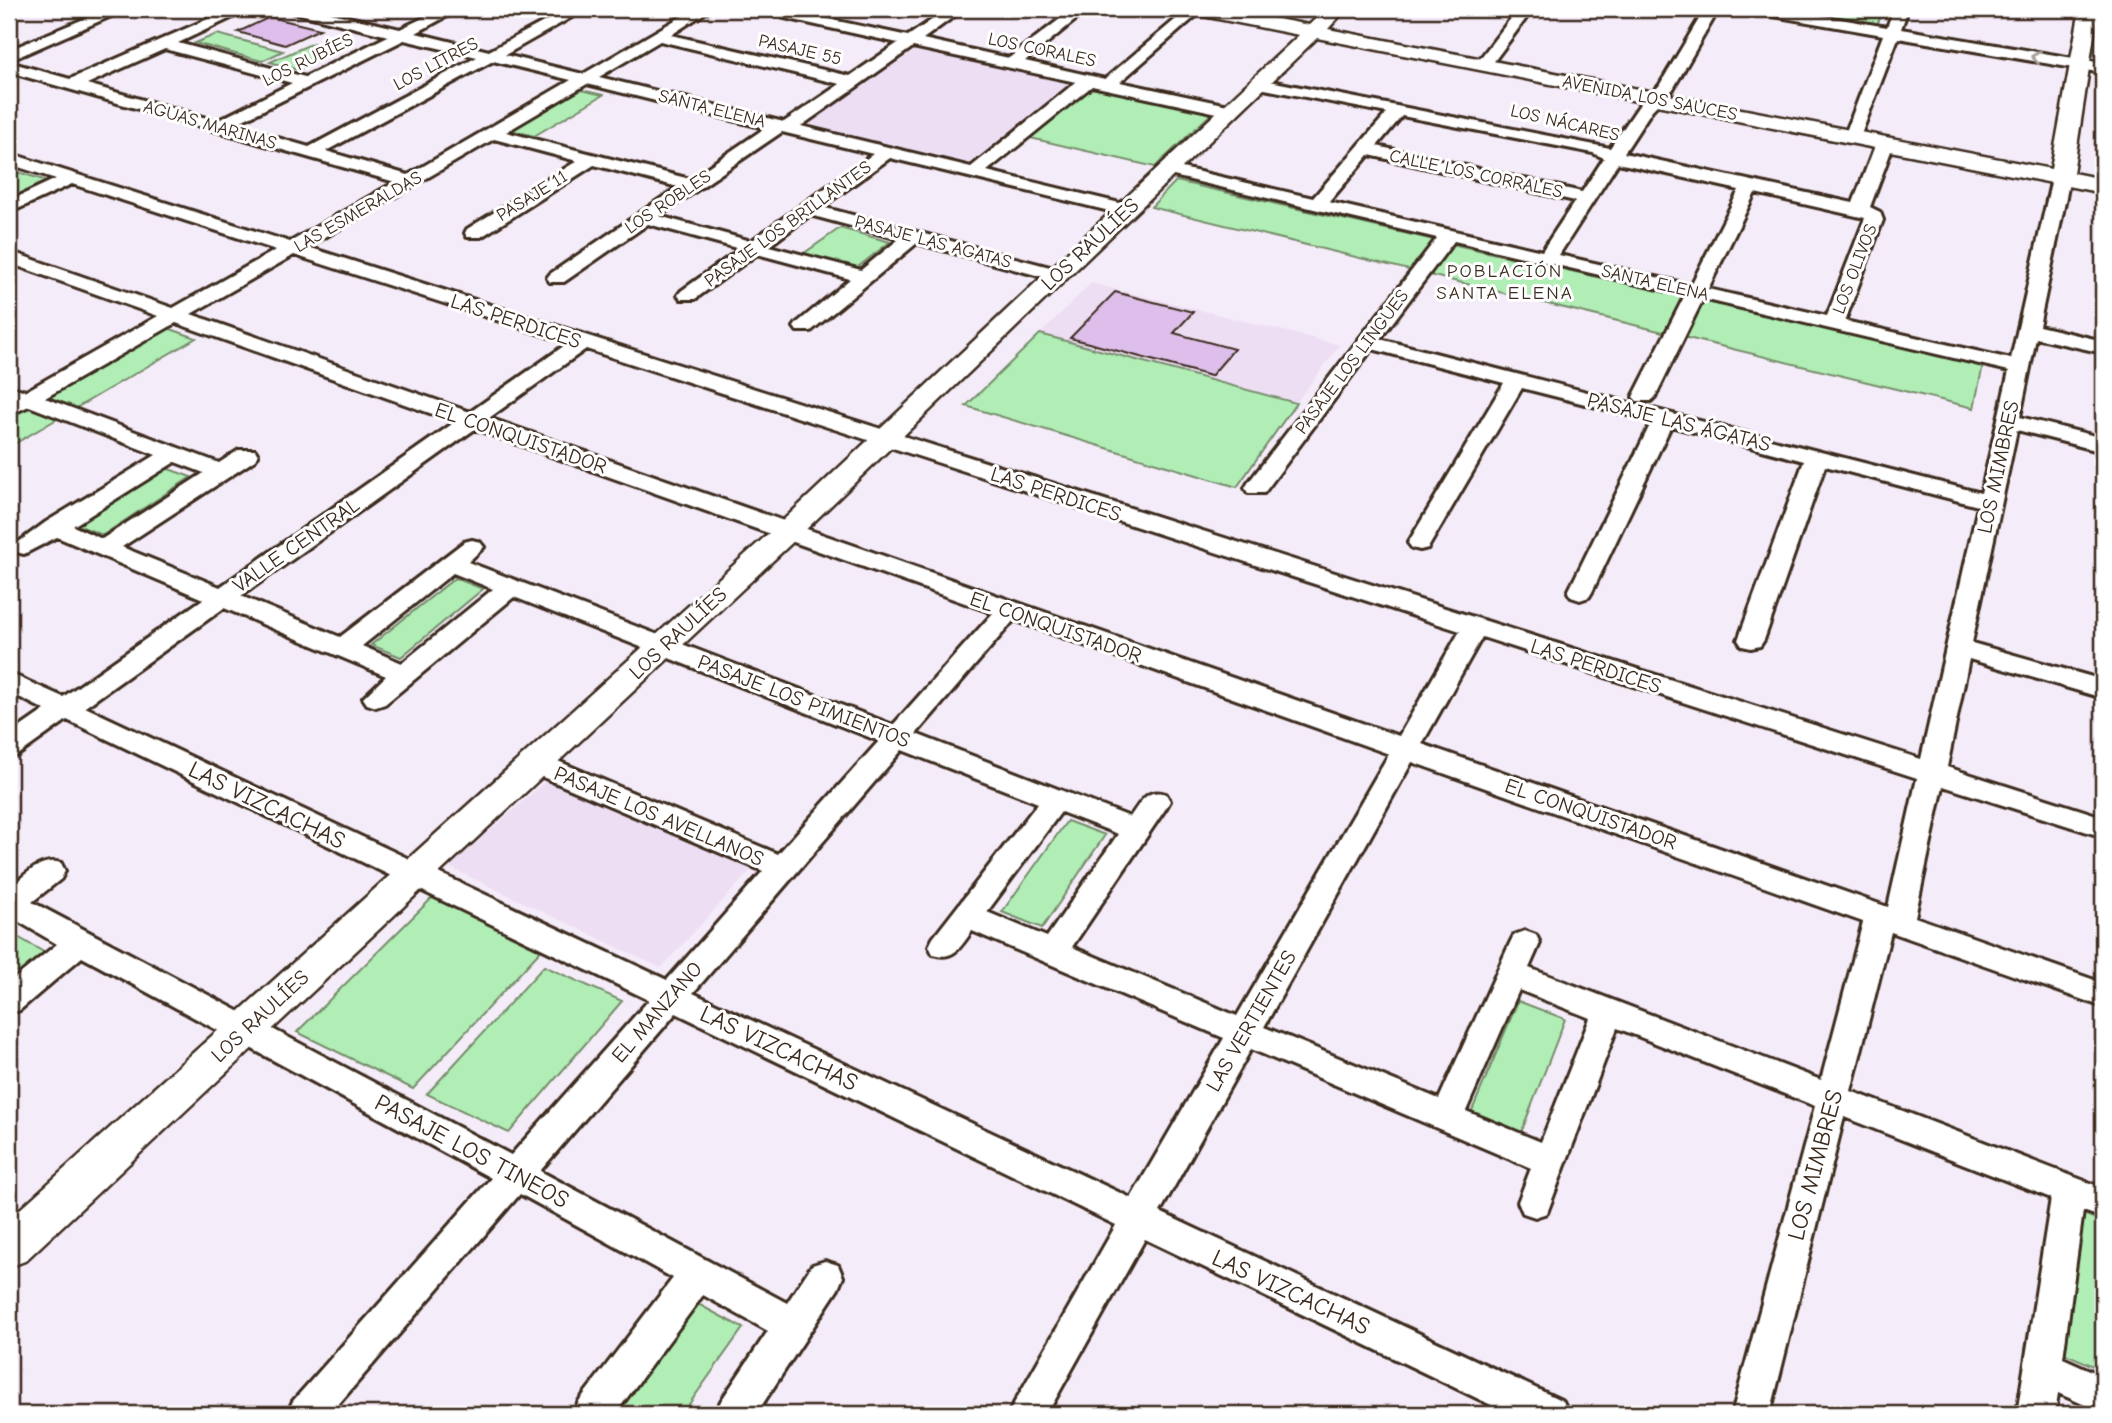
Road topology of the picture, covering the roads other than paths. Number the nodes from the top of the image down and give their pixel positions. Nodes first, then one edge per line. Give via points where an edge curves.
1 (120, 9) edge
2 (243, 9) edge
3 (297, 9) edge
4 (453, 9) edge
5 (579, 9) edge
6 (704, 9) edge
7 (762, 9) edge
8 (834, 9) edge
9 (957, 9) edge
10 (1082, 9) edge
11 (1198, 9) edge
12 (1337, 9) edge
13 (1526, 9) edge
14 (1712, 9) edge
15 (1756, 9) edge
16 (1901, 9) edge
17 (2089, 9) edge
18 (327, 12) edge
19 (816, 20) junction
20 (1314, 32) junction
21 (1892, 32) junction
22 (402, 34) junction
23 (657, 36) junction
24 (911, 41) junction
25 (163, 44) junction
26 (9, 55) edge
27 (491, 56) junction
28 (1013, 63) junction
29 (2080, 64) junction
30 (1483, 65) junction
31 (9, 67) edge
32 (2103, 68) edge
33 (588, 79) junction
34 (1089, 80) junction
35 (307, 82) junction
36 (853, 82) junction
37 (1108, 84) junction
38 (1260, 84) junction
39 (71, 85) junction
40 (1656, 99) junction
41 (1231, 111) junction
42 (1397, 112) junction
43 (217, 127) junction
44 (783, 127) junction
45 (494, 134) junction
46 (1852, 137) junction
47 (1885, 144) junction
48 (1365, 149) junction
49 (887, 152) junction
50 (310, 153) junction
51 (1614, 155) junction
52 (9, 158) edge
53 (591, 159) junction
54 (1169, 170) junction
55 (974, 173) junction
56 (71, 178) junction
57 (2061, 178) junction
58 (411, 181) junction
59 (692, 186) junction
60 (1750, 186) junction
61 (2103, 186) edge
62 (1586, 198) junction
63 (1317, 205) junction
64 (9, 208) edge
65 (807, 209) junction
66 (1860, 209) junction
67 (1126, 210) junction
68 (645, 218) junction
69 (474, 233) dead end
70 (1449, 235) junction
71 (913, 237) junction
72 (754, 248) junction
73 (293, 249) junction
74 (9, 257) edge
75 (1547, 258) junction
76 (1058, 275) junction
77 (557, 278) dead end
78 (864, 278) junction
79 (1696, 292) junction
80 (688, 295) dead end
81 (175, 316) junction
82 (1834, 324) junction
83 (803, 327) dead end
84 (2028, 330) junction
85 (583, 342) junction
86 (1368, 342) junction
87 (2103, 347) edge
88 (2020, 367) junction
89 (1516, 380) junction
90 (18, 395) edge
91 (1644, 397) dead end
92 (9, 409) edge
93 (1664, 418) junction
94 (472, 421) junction
95 (2008, 421) junction
96 (885, 439) junction
97 (2103, 445) edge
98 (172, 454) junction
99 (247, 455) dead end
100 (1817, 457) junction
101 (220, 472) junction
102 (1256, 488) dead end
103 (1990, 502) junction
104 (54, 527) junction
105 (787, 532) junction
106 (1420, 543) dead end
107 (24, 547) dead end
108 (472, 547) dead end
109 (104, 548) junction
110 (451, 564) junction
111 (511, 587) junction
112 (1580, 592) dead end
113 (222, 597) junction
114 (1009, 610) junction
115 (1475, 627) junction
116 (1751, 640) dead end
117 (663, 646) junction
118 (343, 648) junction
119 (1959, 648) junction
120 (405, 674) junction
121 (9, 681) edge
122 (2103, 690) edge
123 (376, 698) dead end
124 (65, 708) junction
125 (897, 737) junction
126 (9, 748) edge
127 (1406, 750) junction
128 (536, 763) junction
129 (1931, 773) junction
130 (1056, 799) junction
131 (1156, 801) dead end
132 (2103, 828) edge
133 (1136, 830) junction
134 (783, 868) junction
135 (51, 871) dead end
136 (414, 875) junction
137 (10, 903) edge
138 (967, 916) junction
139 (1889, 919) junction
140 (79, 942) junction
141 (1525, 943) dead end
142 (944, 946) dead end
143 (1053, 951) junction
144 (1511, 974) junction
145 (2103, 995) edge
146 (671, 997) junction
147 (9, 1001) edge
148 (1608, 1011) junction
149 (246, 1029) junction
150 (1244, 1032) junction
151 (1833, 1098) junction
152 (1447, 1118) junction
153 (1550, 1161) junction
154 (515, 1175) junction
155 (2069, 1189) junction
156 (1535, 1202) dead end
157 (2103, 1203) edge
158 (1138, 1219) junction
159 (9, 1247) edge
160 (698, 1273) junction
161 (825, 1277) dead end
162 (793, 1325) junction
163 (2043, 1368) junction
164 (2103, 1395) edge
165 (306, 1414) edge
166 (592, 1414) edge
167 (734, 1414) edge
168 (1027, 1414) edge
169 (1550, 1414) edge
170 (1751, 1414) edge
171 (2036, 1414) edge

1 - 26 street
2 - 25 street
3 - 18 street, SANTA ELENA
4 - 22 street, LOS RUBÍES
5 - 27 street, LOS LITRES
6 - 23 street, LAS ESMERALDAS
7 - 19 street, LOS CORALES
8 - 19 street
9 - 24 street, LOS ROBLES
10 - 28 street
11 - 20 street, AVENIDA LOS SAUCES
11 - 37 street
12 - 20 street, LOS RAULÍES
13 - 30 street
14 - 40 street
15 - 21 street
16 - 21 street
17 - 29 street, LOS MIMBRES
18 - 22 street, SANTA ELENA
19 - 24 street, LOS CORALES
20 - 30 street, AVENIDA LOS SAUCES
20 - 38 street, LOS RAULÍES
29 -> 21 street
21 - 46 street
22 - 27 street, SANTA ELENA
22 - 35 street, LOS RUBÍES
23 - 33 street, LAS ESMERALDAS
23 - 36 street, PASAJE 55
24 - 28 street, LOS CORALES
24 - 36 street, LOS ROBLES
25 - 35 street
25 - 39 street
27 - 33 street, SANTA ELENA
27 - 50 street, LOS LITRES
28 - 34 street, LOS CORALES
29 - 32 street
29 - 57 street, LOS MIMBRES
30 - 40 street, AVENIDA LOS SAUCES
31 - 39 street, AGUAS MARINAS
33 - 44 street, SANTA ELENA
33 - 45 street, LAS ESMERALDAS
34 - 37 street, LOS CORALES
34 - 55 street
35 - 43 street, LOS RUBÍES
36 - 44 street, LOS ROBLES
37 - 41 street, LOS CORALES
38 - 41 street, LOS RAULÍES
38 - 42 street, LOS NÁCARES
39 - 43 street, AGUAS MARINAS
40 - 46 street, AVENIDA LOS SAUCES
40 - 51 street via 1644,109
41 - 54 street, LOS RAULÍES
42 - 48 street
42 - 51 street, LOS NÁCARES via 1432,115
43 - 50 street, AGUAS MARINAS
44 - 49 street, SANTA ELENA
44 - 59 street, LOS ROBLES
45 - 53 street
45 - 58 street, LAS ESMERALDAS
46 - 47 street, AVENIDA LOS SAUCES
47 - 57 street, AVENIDA LOS SAUCES
47 - 66 street, LOS OLIVOS
48 - 62 street, CALLE LOS CORRALES
48 - 63 street
49 - 55 street, SANTA ELENA
49 - 65 street, PASAJE LOS BRILLANTES
50 - 58 street, AGUAS MARINAS
51 - 60 street, LOS NÁCARES
51 - 62 street
52 - 56 street, LAS PERDICES
53 - 59 street
53 - 69 street, PASAJE 11
54 - 63 street, SANTA ELENA
54 - 67 street, LOS RAULÍES
55 - 67 street, SANTA ELENA
56 - 64 street
56 - 73 street, LAS PERDICES
57 - 61 street, AVENIDA LOS SAUCES
57 - 84 street, LOS MIMBRES
58 - 73 street, LAS ESMERALDAS
59 - 68 street, LOS ROBLES
60 - 66 street, LOS NÁCARES
60 - 79 street
62 - 75 street
63 - 70 street, SANTA ELENA
65 - 71 street, PASAJE LAS AGATAS
65 - 72 street, PASAJE LOS BRILLANTES
66 - 82 street, LOS OLIVOS via 1875,218
67 - 76 street, LOS RAULÍES
68 - 72 street
68 - 77 street, LOS ROBLES
70 - 75 street, SANTA ELENA
70 - 86 street, PASAJE LOS LINGUES
71 - 76 street, PASAJE LAS AGATAS
71 - 78 street
72 - 78 street
72 - 80 street, PASAJE LOS BRILLANTES
73 - 81 street, LAS ESMERALDAS
73 - 85 street, LAS PERDICES
74 - 81 street, EL CONQUISTADOR
75 - 79 street, SANTA ELENA
76 - 96 street, LOS RAULÍES
78 - 83 street
79 - 82 street, SANTA ELENA
79 - 91 street
81 - 90 street, LAS ESMERALDAS
81 - 94 street, EL CONQUISTADOR
82 - 88 street, SANTA ELENA
84 - 87 street
84 - 88 street, LOS MIMBRES
85 - 94 street, VALLE CENTRAL
85 - 96 street, LAS PERDICES
86 - 89 street, PASAJE LAS ÁGATAS
86 - 102 street, PASAJE LOS LINGUES
88 - 95 street, LOS MIMBRES
89 - 93 street, PASAJE LAS ÁGATAS
89 - 106 street
90 - 92 street, LAS ESMERALDAS
90 - 98 street
93 - 100 street, PASAJE LAS ÁGATAS
93 - 112 street
94 - 105 street, EL CONQUISTADOR
94 - 113 street, VALLE CENTRAL
95 - 97 street
95 - 103 street, LOS MIMBRES
96 - 105 street, LOS RAULÍES
96 - 115 street, LAS PERDICES
98 - 101 street
98 - 104 street
99 - 101 street
100 - 103 street, PASAJE LAS ÁGATAS
100 - 116 street
101 - 109 street
103 - 119 street, LOS MIMBRES
104 - 107 street
104 - 109 street
105 - 114 street, EL CONQUISTADOR
105 - 117 street, LOS RAULÍES
108 - 110 street
109 - 113 street
110 - 111 street, PASAJE LOS PIMIENTOS
110 - 118 street
111 - 117 street, PASAJE LOS PIMIENTOS
111 - 120 street
113 - 118 street
113 - 124 street, VALLE CENTRAL
114 - 125 street, EL MANZANO
114 - 127 street, EL CONQUISTADOR
115 - 127 street, LAS VERTIENTES
115 - 129 street, LAS PERDICES
117 - 125 street, PASAJE LOS PIMIENTOS
117 - 128 street, LOS RAULÍES
118 - 120 street
119 - 122 street
119 - 129 street, LOS MIMBRES
120 - 123 street
121 - 124 street, LAS VIZCACHAS
124 - 126 street, VALLE CENTRAL
124 - 136 street, LAS VIZCACHAS
125 - 130 street, PASAJE LOS PIMIENTOS
125 - 134 street, EL MANZANO
127 - 139 street, EL CONQUISTADOR
127 - 150 street, LAS VERTIENTES
128 - 134 street, PASAJE LOS AVELLANOS
128 - 136 street, LOS RAULÍES
129 - 132 street, LAS PERDICES
129 - 139 street, LOS MIMBRES
130 - 133 street, PASAJE LOS PIMIENTOS
130 - 138 street
131 - 133 street
133 - 143 street
134 - 146 street, EL MANZANO
135 - 137 street
136 - 146 street, LAS VIZCACHAS
136 - 149 street, LOS RAULÍES
137 - 140 street, PASAJE LOS TINEOS
138 - 142 street
138 - 143 street
139 - 145 street, EL CONQUISTADOR
139 - 151 street, LOS MIMBRES
140 - 147 street
140 - 149 street, PASAJE LOS TINEOS
141 - 144 street
143 - 150 street
144 - 148 street
144 - 152 street
146 - 154 street, EL MANZANO
146 - 158 street, LAS VIZCACHAS
148 - 151 street
148 - 153 street
149 - 154 street, PASAJE LOS TINEOS
149 - 159 street, LOS RAULÍES
150 - 152 street
150 - 158 street, LAS VERTIENTES
151 - 155 street
151 - 170 street, LOS MIMBRES
152 - 153 street
153 - 156 street
154 - 160 street, PASAJE LOS TINEOS
154 - 165 street, EL MANZANO
155 - 157 street
155 - 163 street
158 - 168 street, LAS VERTIENTES
158 - 169 street, LAS VIZCACHAS
160 - 162 street, PASAJE LOS TINEOS
160 - 166 street
161 - 162 street
162 - 167 street
163 - 164 street
163 - 171 street

